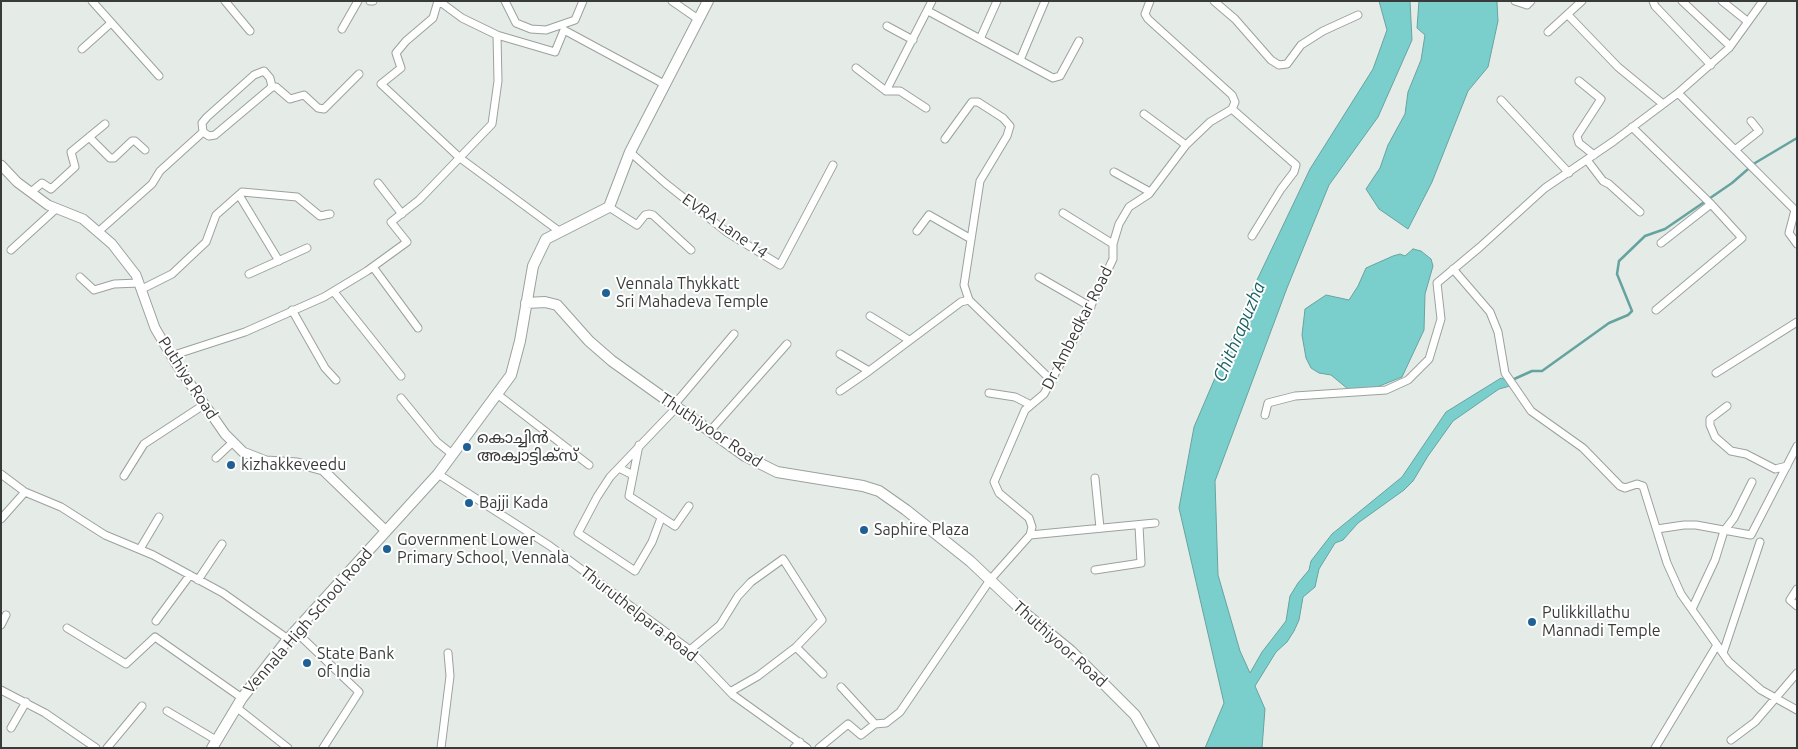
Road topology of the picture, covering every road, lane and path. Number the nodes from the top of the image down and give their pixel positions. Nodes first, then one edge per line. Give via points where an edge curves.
1 (92, 1) edge
2 (225, 1) edge
3 (358, 1) edge
4 (438, 1) edge
5 (505, 1) edge
6 (583, 1) edge
7 (672, 1) edge
8 (708, 1) edge
9 (932, 1) edge
10 (997, 1) edge
11 (1045, 1) edge
12 (1150, 1) edge
13 (1214, 1) edge
14 (1515, 1) edge
15 (1531, 1) edge
16 (1582, 1) edge
17 (1653, 1) edge
18 (1682, 1) edge
19 (1722, 1) edge
20 (1764, 1) edge
21 (928, 11) junction
22 (1358, 15) dead end
23 (1568, 15) junction
24 (698, 19) junction
25 (1747, 21) junction
26 (111, 23) junction
27 (887, 26) dead end
28 (250, 30) dead end
29 (342, 30) dead end
30 (1548, 32) dead end
31 (497, 35) junction
32 (980, 39) junction
33 (913, 40) junction
34 (1079, 41) dead end
35 (1730, 46) junction
36 (82, 49) dead end
37 (1020, 60) junction
38 (1711, 65) junction
39 (856, 68) dead end
40 (359, 74) dead end
41 (159, 76) dead end
42 (1579, 81) dead end
43 (664, 84) junction
44 (272, 87) junction
45 (886, 91) junction
46 (1678, 94) junction
47 (1501, 100) dead end
48 (1663, 104) junction
49 (926, 108) dead end
50 (1232, 109) junction
51 (1144, 114) dead end
52 (1751, 121) dead end
53 (105, 124) dead end
54 (1632, 127) junction
55 (204, 132) junction
56 (89, 137) junction
57 (945, 139) dead end
58 (1186, 144) junction
59 (145, 150) dead end
60 (1735, 150) junction
61 (630, 152) junction
62 (1594, 155) junction
63 (460, 158) junction
64 (1588, 160) junction
65 (1, 165) edge
66 (833, 165) dead end
67 (1114, 172) dead end
68 (1569, 173) junction
69 (378, 184) dead end
70 (31, 192) junction
71 (1150, 192) junction
72 (238, 196) junction
73 (1708, 201) junction
74 (57, 208) junction
75 (609, 208) junction
76 (1640, 212) dead end
77 (1063, 213) dead end
78 (330, 214) dead end
79 (402, 214) junction
80 (917, 231) dead end
81 (98, 232) junction
82 (560, 232) junction
83 (1252, 236) dead end
84 (971, 239) junction
85 (1661, 243) dead end
86 (1112, 244) junction
87 (1797, 244) edge
88 (307, 248) dead end
89 (11, 250) dead end
90 (691, 250) dead end
91 (278, 261) junction
92 (372, 267) junction
93 (1453, 269) junction
94 (249, 274) dead end
95 (80, 277) dead end
96 (1039, 278) dead end
97 (140, 286) junction
98 (334, 292) junction
99 (969, 300) junction
100 (526, 303) junction
101 (1091, 307) junction
102 (292, 310) junction
103 (1656, 310) dead end
104 (870, 316) dead end
105 (1797, 322) edge
106 (418, 328) dead end
107 (734, 334) dead end
108 (909, 340) junction
109 (787, 344) dead end
110 (840, 354) dead end
111 (171, 356) junction
112 (869, 372) junction
113 (1716, 373) dead end
114 (402, 376) dead end
115 (336, 380) dead end
116 (1052, 381) junction
117 (840, 391) dead end
118 (989, 393) dead end
119 (497, 394) junction
120 (401, 398) dead end
121 (205, 404) junction
122 (1031, 405) junction
123 (676, 406) junction
124 (1727, 406) dead end
125 (1265, 416) dead end
126 (710, 431) junction
127 (233, 442) junction
128 (639, 445) junction
129 (1797, 446) edge
130 (452, 454) junction
131 (216, 458) dead end
132 (589, 465) dead end
133 (1787, 466) junction
134 (619, 468) junction
135 (1, 474) edge
136 (438, 474) junction
137 (634, 475) junction
138 (124, 476) dead end
139 (1096, 478) dead end
140 (1752, 482) dead end
141 (25, 492) junction
142 (688, 506) dead end
143 (159, 517) dead end
144 (661, 518) junction
145 (1, 519) edge
146 (1155, 523) dead end
147 (1139, 526) junction
148 (1100, 528) junction
149 (1657, 529) junction
150 (386, 531) junction
151 (1724, 531) junction
152 (1030, 535) junction
153 (1760, 542) dead end
154 (222, 544) dead end
155 (140, 549) junction
156 (1095, 570) dead end
157 (190, 575) junction
158 (198, 580) junction
159 (990, 580) junction
160 (1797, 589) edge
161 (1797, 606) edge
162 (1692, 610) junction
163 (6, 615) dead end
164 (156, 621) dead end
165 (1, 626) edge
166 (68, 628) dead end
167 (292, 635) junction
168 (1717, 645) junction
169 (796, 648) junction
170 (690, 650) junction
171 (448, 652) dead end
172 (1723, 654) junction
173 (1797, 673) edge
174 (823, 674) dead end
175 (841, 686) dead end
176 (1, 690) edge
177 (730, 692) junction
178 (1776, 697) junction
179 (242, 698) junction
180 (26, 702) junction
181 (142, 706) dead end
182 (236, 707) junction
183 (1797, 710) edge
184 (167, 712) dead end
185 (874, 724) junction
186 (11, 728) dead end
187 (1731, 740) dead end
188 (800, 742) junction
189 (214, 744) edge
190 (96, 748) edge
191 (107, 748) edge
192 (288, 748) edge
193 (323, 748) edge
194 (441, 748) edge
195 (794, 748) edge
196 (807, 748) edge
197 (819, 748) edge
198 (1154, 748) edge
199 (1655, 748) edge

1 - 26 street
2 - 28 street
3 - 29 street
4 - 31 street via 462,18
4 - 63 street via 433,18 396,53 400,68 381,84
5 - 6 street via 516,23 546,30 575,20
7 - 24 street
8 - 24 main road
9 - 21 street
10 - 32 street
11 - 37 street
12 - 50 street via 1145,14 1148,19 1232,96 1235,102
13 - 22 street via 1279,65 1287,64 1301,45 1323,31
14 - 15 street via 1527,5
16 - 23 street
17 - 38 street
18 - 35 street
19 - 25 street
20 - 25 street
21 - 32 street
21 - 33 street
23 - 30 street
23 - 48 street via 1618,67
24 - 43 main road
25 - 35 street
26 - 36 street
26 - 41 street
27 - 33 street
31 - 43 street via 555,52 564,30
31 - 63 street via 498,82 492,124
32 - 37 street
33 - 45 street
34 - 37 street via 1057,78
35 - 38 street
38 - 46 street
39 - 45 street
40 - 44 street via 324,109 318,108 304,95 290,99
42 - 62 street via 1601,99 1577,136 1579,143
43 - 61 main road
44 - 55 street via 215,135 209,136
44 - 55 street via 264,71 254,75 207,117 202,123
45 - 49 street via 900,91
46 - 48 street
46 - 60 street
47 - 68 street
48 - 54 street
50 - 58 street, Dr Ambedkar Road via 1210,122
50 - 83 street via 1296,165
51 - 58 street
52 - 60 street via 1759,131
53 - 56 street
54 - 62 street
54 - 73 street
55 - 81 street
56 - 59 street via 110,158 132,141
56 - 70 street via 71,152 74,167 69,173 51,189 42,183
57 - 84 street via 972,102 978,102 1010,126 980,181
58 - 71 street, Dr Ambedkar Road
60 - 87 street via 1795,210 1789,233
61 - 66 street, EVRA Lane 14 via 728,233 780,264
61 - 75 main road
62 - 64 street
63 - 79 street
63 - 82 street
64 - 68 street
64 - 76 street via 1603,181
65 - 70 street, Puthiya Road
67 - 71 street
68 - 93 street via 1545,188
69 - 79 street
70 - 74 street, Puthiya Road
71 - 86 street, Dr Ambedkar Road via 1129,207
72 - 78 street via 242,192 297,197 320,216
72 - 91 street
72 - 97 street via 216,215 206,242 172,274
73 - 85 street
73 - 103 street via 1742,238
74 - 81 street, Puthiya Road via 83,219
74 - 89 street
75 - 82 main road, Vennala High School Road
75 - 90 street via 637,224 645,215 653,215
77 - 86 street
79 - 92 street via 391,222 407,242
80 - 84 street via 929,215
81 - 97 street, Puthiya Road via 136,274
82 - 100 main road, Vennala High School Road via 546,239 533,266
84 - 99 street via 964,285
86 - 101 street, Dr Ambedkar Road via 1113,259
88 - 91 street
91 - 94 street
92 - 98 street
92 - 106 street
93 - 125 street via 1437,283 1441,319 1429,358 1408,380 1386,390 1295,396 1268,403
93 - 149 street via 1490,312 1498,332 1507,376 1532,411 1583,448 1620,486 1642,486
95 - 97 street via 94,290 114,284
96 - 101 street
97 - 111 street, Puthiya Road via 155,328
98 - 102 street
98 - 114 street
99 - 108 street via 961,302
99 - 116 street
100 - 119 main road, Vennala High School Road via 511,375
100 - 123 main road, Thuthiyoor Road via 557,305 612,361
101 - 116 street, Dr Ambedkar Road
102 - 111 street via 244,332
102 - 115 street via 325,368
104 - 108 street
105 - 113 street
107 - 123 street
108 - 112 street
109 - 126 street
110 - 112 street
111 - 121 street, Puthiya Road
112 - 117 street
116 - 122 street, Dr Ambedkar Road via 1044,394
118 - 122 street via 1015,397
119 - 130 main road, Vennala High School Road
119 - 132 street
120 - 130 street via 437,442
121 - 127 street, Puthiya Road
121 - 138 street via 144,444
122 - 152 street, Dr Ambedkar Road via 1025,410 994,482 999,493 1029,518 1032,526
123 - 126 main road, Thuthiyoor Road
123 - 128 street
124 - 133 street via 1710,420 1715,437 1732,451 1746,454 1775,469
126 - 159 main road, Thuthiyoor Road via 745,456 777,472 879,491
127 - 131 street
127 - 150 street, Puthiya Road via 243,452 266,461 297,463 323,470
128 - 134 street
128 - 137 street
129 - 133 street
130 - 136 main road, Vennala High School Road
133 - 151 street via 1754,532 1751,535
134 - 137 street
134 - 144 street via 597,497 578,533 635,571
135 - 141 street
136 - 150 main road, Vennala High School Road
136 - 170 street, Thuruthelpara Road via 550,546
137 - 144 street via 629,496
139 - 148 street
140 - 151 street
141 - 145 street
141 - 155 street
142 - 144 street via 675,526
143 - 155 street
146 - 147 street
147 - 148 street
147 - 156 street via 1141,563
148 - 152 street
149 - 151 street via 1684,525
149 - 162 street via 1670,571
150 - 167 main road, Vennala High School Road
151 - 162 street via 1715,560
152 - 159 street
153 - 172 street
154 - 158 street
155 - 157 street
157 - 158 street
157 - 164 street
158 - 167 street
159 - 185 street via 900,712 886,723
159 - 198 main road, Thuthiyoor Road via 1071,651 1135,715
160 - 161 street via 1790,600
162 - 168 street
163 - 165 street
166 - 179 street via 126,664 155,637
167 - 179 main road, Vennala High School Road
167 - 193 street via 359,692
168 - 172 street
168 - 199 street
169 - 170 street via 822,620 783,559 751,582 720,625
169 - 174 street
169 - 177 street
170 - 177 street, Thuruthelpara Road
171 - 194 street via 450,676
172 - 178 street via 1761,690
173 - 178 street
175 - 185 street
176 - 180 street
177 - 188 street, Thuruthelpara Road
178 - 183 street
178 - 187 street via 1755,722
179 - 182 main road, Vennala High School Road
180 - 186 street
180 - 190 street
181 - 191 street
182 - 189 main road, Vennala High School Road
182 - 192 street
184 - 189 street
185 - 197 street via 861,735 848,724
188 - 195 street
188 - 196 street, Thuruthelpara Road

